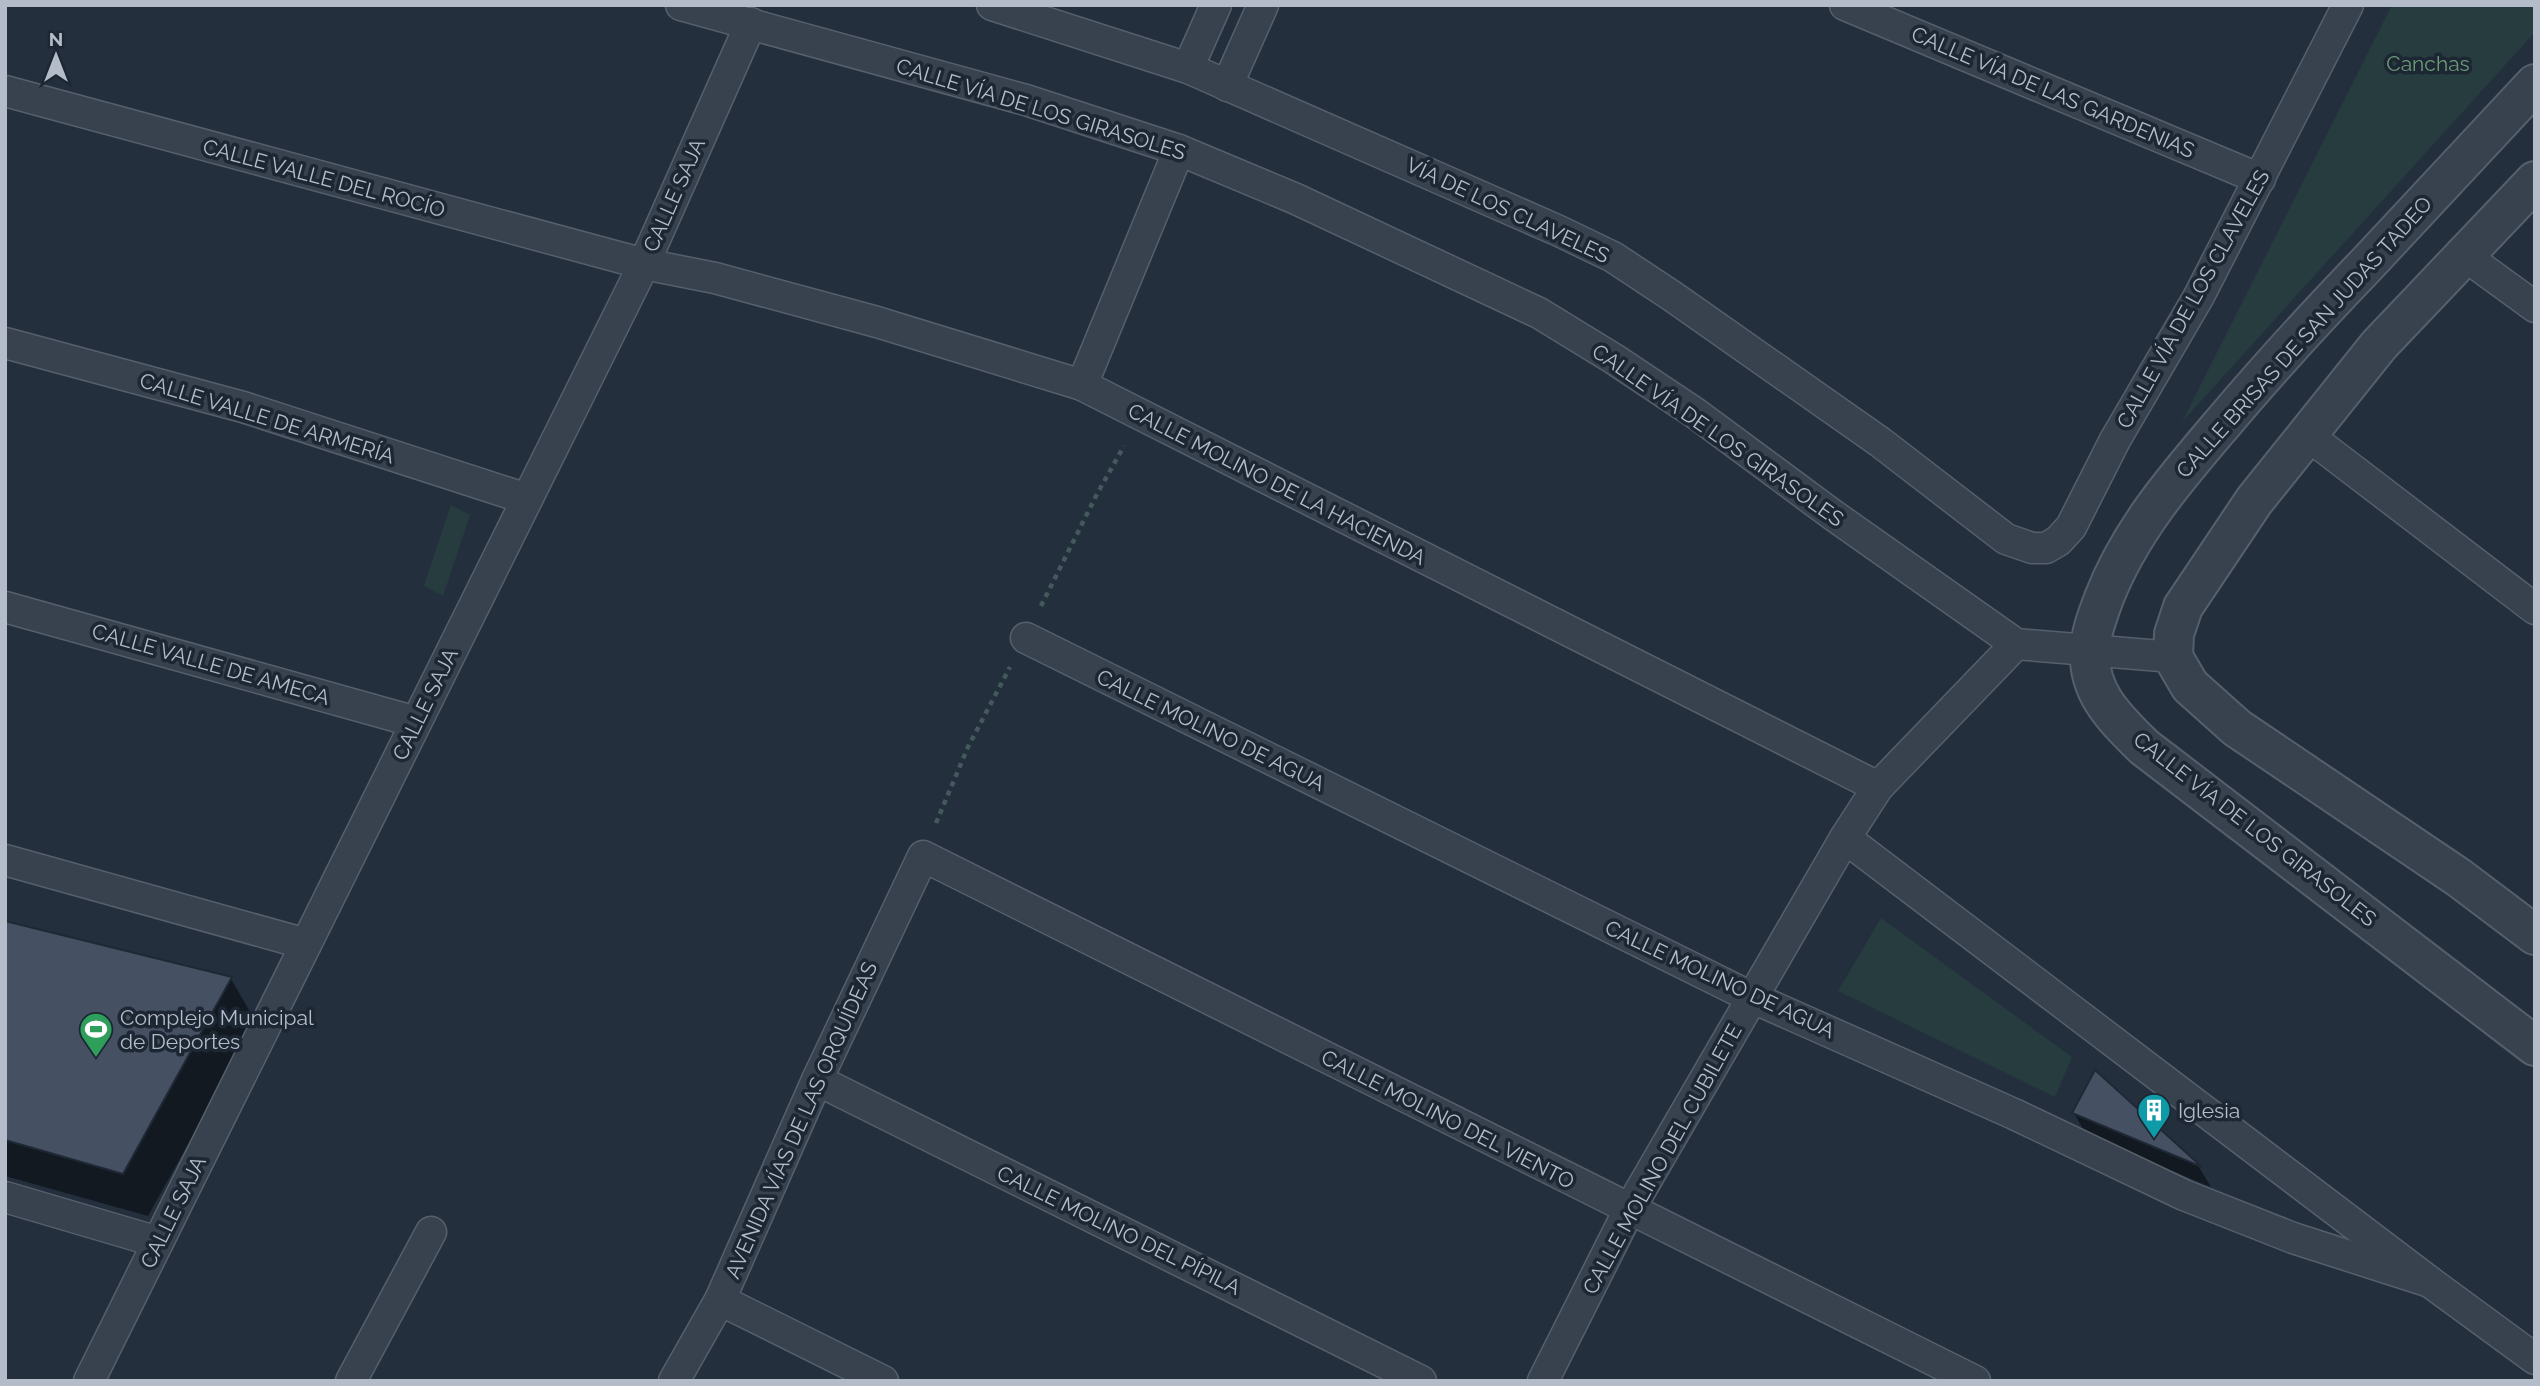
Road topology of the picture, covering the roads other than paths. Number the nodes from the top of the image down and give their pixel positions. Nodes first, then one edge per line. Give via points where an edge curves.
1 (681, 5) edge
2 (992, 5) edge
3 (1216, 5) edge
4 (1264, 5) edge
5 (1845, 5) edge
6 (2348, 5) edge
7 (751, 23) junction
8 (1188, 68) junction
9 (2535, 84) edge
10 (1227, 86) junction
11 (5, 91) edge
12 (1179, 150) junction
13 (2260, 179) junction
14 (2535, 181) edge
15 (2465, 256) junction
16 (644, 264) junction
17 (2535, 307) edge
18 (5, 343) edge
19 (1082, 385) junction
20 (2306, 434) junction
21 (527, 499) junction
22 (2006, 538) joint
23 (5, 607) edge
24 (2535, 609) edge
25 (1026, 638) dead end
26 (2016, 644) junction
27 (2090, 649) junction
28 (2173, 657) junction
29 (416, 722) junction
30 (1878, 788) junction
31 (1845, 838) junction
32 (923, 856) joint
33 (5, 860) edge
34 (2535, 935) edge
35 (306, 943) junction
36 (1751, 997) junction
37 (2535, 1046) edge
38 (817, 1080) junction
39 (5, 1196) edge
40 (1629, 1210) junction
41 (431, 1232) dead end
42 (158, 1242) junction
43 (2430, 1282) junction
44 (720, 1300) junction
45 (2535, 1359) edge
46 (89, 1381) edge
47 (351, 1381) edge
48 (674, 1381) edge
49 (883, 1381) edge
50 (1421, 1381) edge
51 (1543, 1381) edge
52 (1975, 1381) edge

1 - 7 street, CALLE VÍA DE LOS GIRASOLES
2 - 8 street, VÍA DE LOS CLAVELES
3 - 8 street
4 - 10 street
5 - 13 street, CALLE VÍA DE LAS GARDENIAS
6 - 13 street, CALLE VÍA DE LOS CLAVELES
7 - 12 street, CALLE VÍA DE LOS GIRASOLES via 1026,100
7 - 16 street, CALLE SAJA
8 - 10 street, VÍA DE LOS CLAVELES
9 - 27 street, CALLE BRISAS DE SAN JUDAS TADEO via 2278,358 2163,493 2108,586
10 - 22 street, VÍA DE LOS CLAVELES via 1613,257 1880,442
11 - 16 street, CALLE VALLE DEL ROCÍO
12 - 19 street
12 - 26 street, CALLE VÍA DE LOS GIRASOLES via 1296,199 1539,313 1695,413
13 - 22 street, CALLE VÍA DE LOS CLAVELES via 2071,527 2046,548
14 - 15 street
15 - 17 street
15 - 20 street via 2379,345
16 - 19 street, CALLE MOLINO DE LA HACIENDA via 715,278 877,322
16 - 21 street, CALLE SAJA
18 - 21 street, CALLE VALLE DE ARMERÍA via 243,407
19 - 30 street, CALLE MOLINO DE LA HACIENDA
20 - 24 street
20 - 28 street via 2254,501 2183,607 2174,634
21 - 29 street, CALLE SAJA
23 - 29 street, CALLE VALLE DE AMECA
25 - 36 street, CALLE MOLINO DE AGUA
26 - 27 street
26 - 30 street, CALLE MOLINO DEL CUBILETE
27 - 28 street
27 - 37 street, CALLE VÍA DE LOS GIRASOLES via 2098,695 2144,747
28 - 34 street via 2190,686 2237,728 2458,877
29 - 35 street, CALLE SAJA
30 - 31 street, CALLE MOLINO DEL CUBILETE
31 - 36 street, CALLE MOLINO DEL CUBILETE
31 - 43 street, CALLE MOLINO DE AGUA
32 - 38 street, AVENIDA VÍAS DE LAS ORQUÍDEAS
32 - 40 street, CALLE MOLINO DEL VIENTO
33 - 35 street
35 - 42 street, CALLE SAJA
36 - 40 street, CALLE MOLINO DEL CUBILETE
36 - 43 street, CALLE MOLINO DE AGUA via 2184,1195 2293,1238
38 - 44 street, AVENIDA VÍAS DE LAS ORQUÍDEAS
38 - 50 street, CALLE MOLINO DEL PÍPILA
39 - 42 street
40 - 51 street, CALLE MOLINO DEL CUBILETE
40 - 52 street, CALLE MOLINO DEL VIENTO
41 - 47 street
42 - 46 street, CALLE SAJA
43 - 45 street, CALLE MOLINO DE AGUA
44 - 48 street, AVENIDA VÍAS DE LAS ORQUÍDEAS
44 - 49 street

